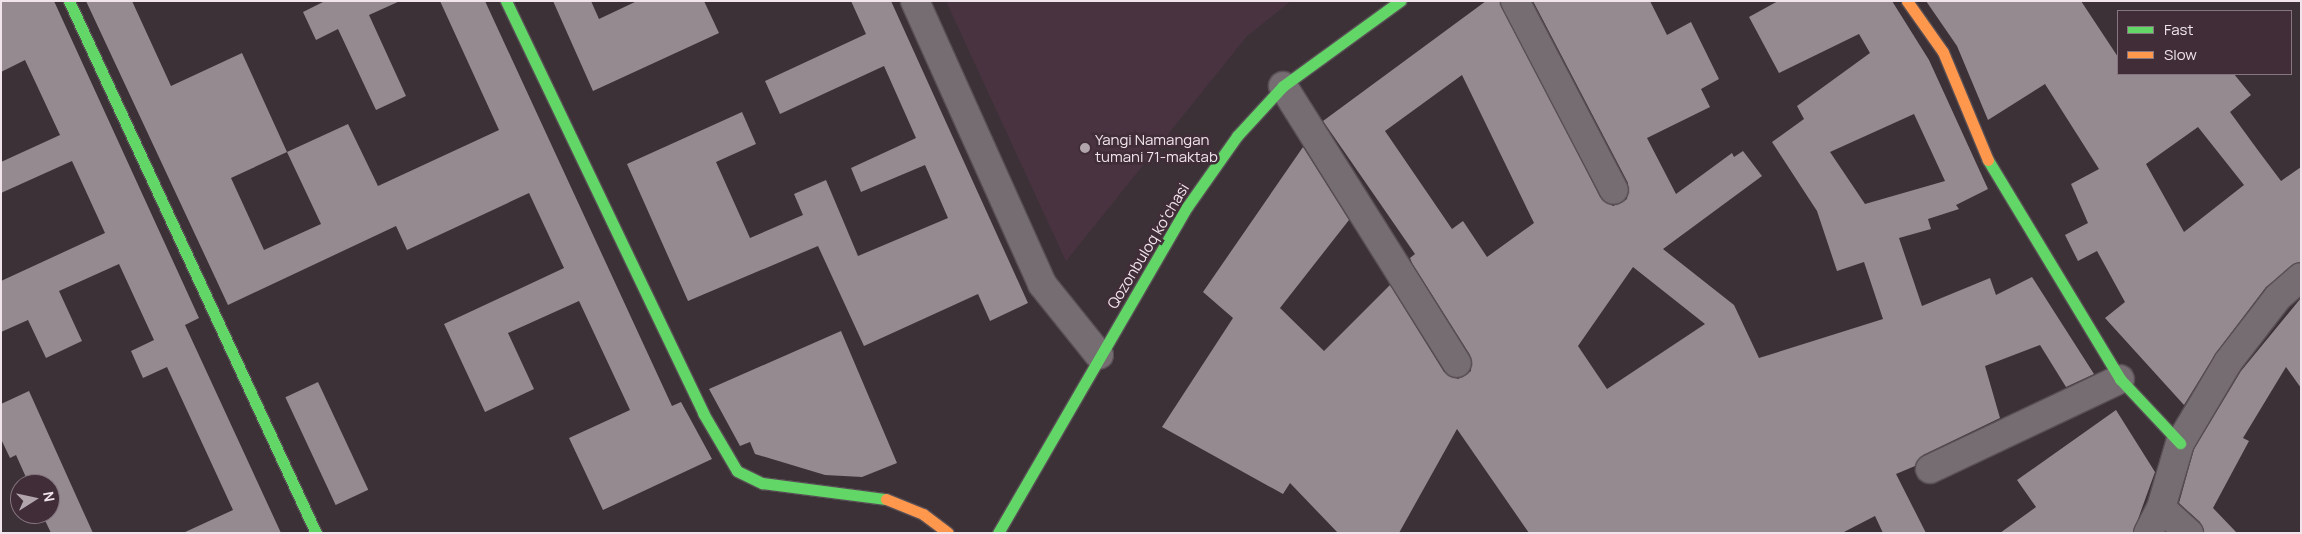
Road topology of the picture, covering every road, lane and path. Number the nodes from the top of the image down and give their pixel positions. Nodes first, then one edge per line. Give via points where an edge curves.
1 (69, 1) edge
2 (506, 1) edge
3 (915, 1) edge
4 (1400, 1) edge
5 (1515, 1) edge
6 (1907, 1) edge
7 (1283, 86) junction
8 (1614, 190) dead end
9 (2301, 277) edge
10 (1099, 355) junction
11 (1457, 363) dead end
12 (2120, 379) junction
13 (2180, 443) junction
14 (1930, 468) dead end
15 (2161, 508) junction
16 (316, 533) edge
17 (948, 533) edge
18 (998, 533) edge
19 (2148, 533) edge
20 (2189, 533) edge

1 - 16 street
2 - 17 street via 703,413 737,471 762,483 883,498 923,514
3 - 10 street via 1042,284
4 - 7 street, Qozonbuloq koʻchasi
5 - 8 street
6 - 12 street via 1943,52 1988,157
7 - 10 street, Qozonbuloq koʻchasi via 1237,136 1187,207
7 - 11 street
9 - 13 street via 2278,297 2228,362
10 - 18 street, Qozonbuloq koʻchasi
12 - 13 street
12 - 14 street
13 - 15 street
15 - 19 street
15 - 20 street

